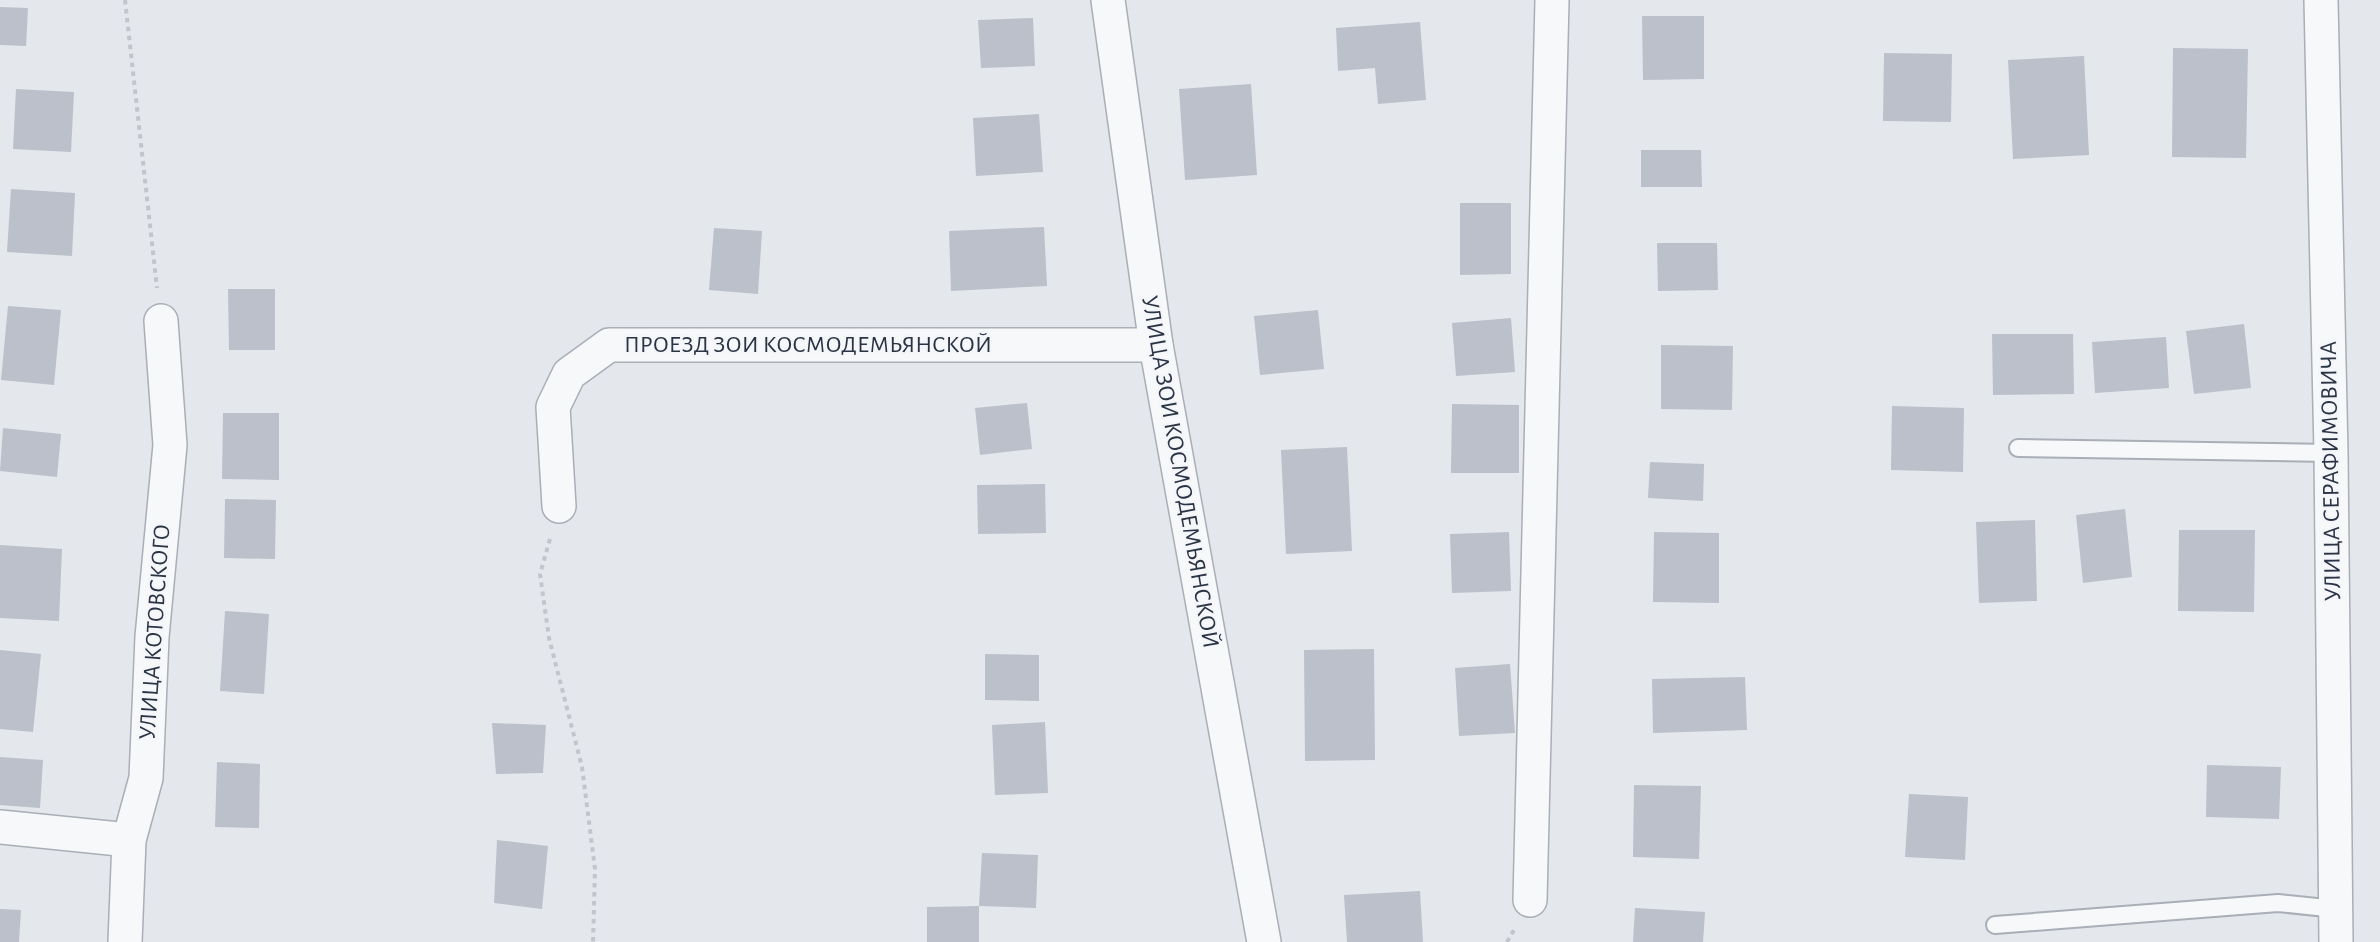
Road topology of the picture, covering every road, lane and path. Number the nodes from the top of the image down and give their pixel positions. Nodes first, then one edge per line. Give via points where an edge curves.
1 (125, 0) edge
2 (1108, 0) edge
3 (1552, 0) edge
4 (2321, 0) edge
5 (161, 321) joint
6 (1156, 345) junction
7 (2018, 448) dead end
8 (2331, 453) junction
9 (560, 506) joint
10 (0, 827) edge
11 (129, 840) junction
12 (1530, 900) dead end
13 (2336, 909) junction
14 (1995, 925) dead end
15 (125, 942) edge
16 (593, 942) edge
17 (1263, 942) edge
18 (2336, 942) edge

1 - 5 path
2 - 6 street, УЛИЦА ЗОИ КОСМОДЕМЬЯНСКОЙ
3 - 12 street
4 - 8 street, УЛИЦА СЕРАФИМОВИЧА
5 - 11 street, УЛИЦА КОТОВСКОГО via 170,445 152,637 146,778
6 - 9 street, ПРОЕЗД ЗОИ КОСМОДЕМЬЯНСКОЙ via 609,345 569,374 553,407
6 - 17 street, УЛИЦА ЗОИ КОСМОДЕМЬЯНСКОЙ
7 - 8 lane
8 - 13 street, УЛИЦА СЕРАФИМОВИЧА
9 - 16 path via 540,574 549,638 582,767 595,869
10 - 11 street
11 - 15 street, УЛИЦА КОТОВСКОГО
13 - 14 lane via 2278,903
13 - 18 street, УЛИЦА СЕРАФИМОВИЧА

